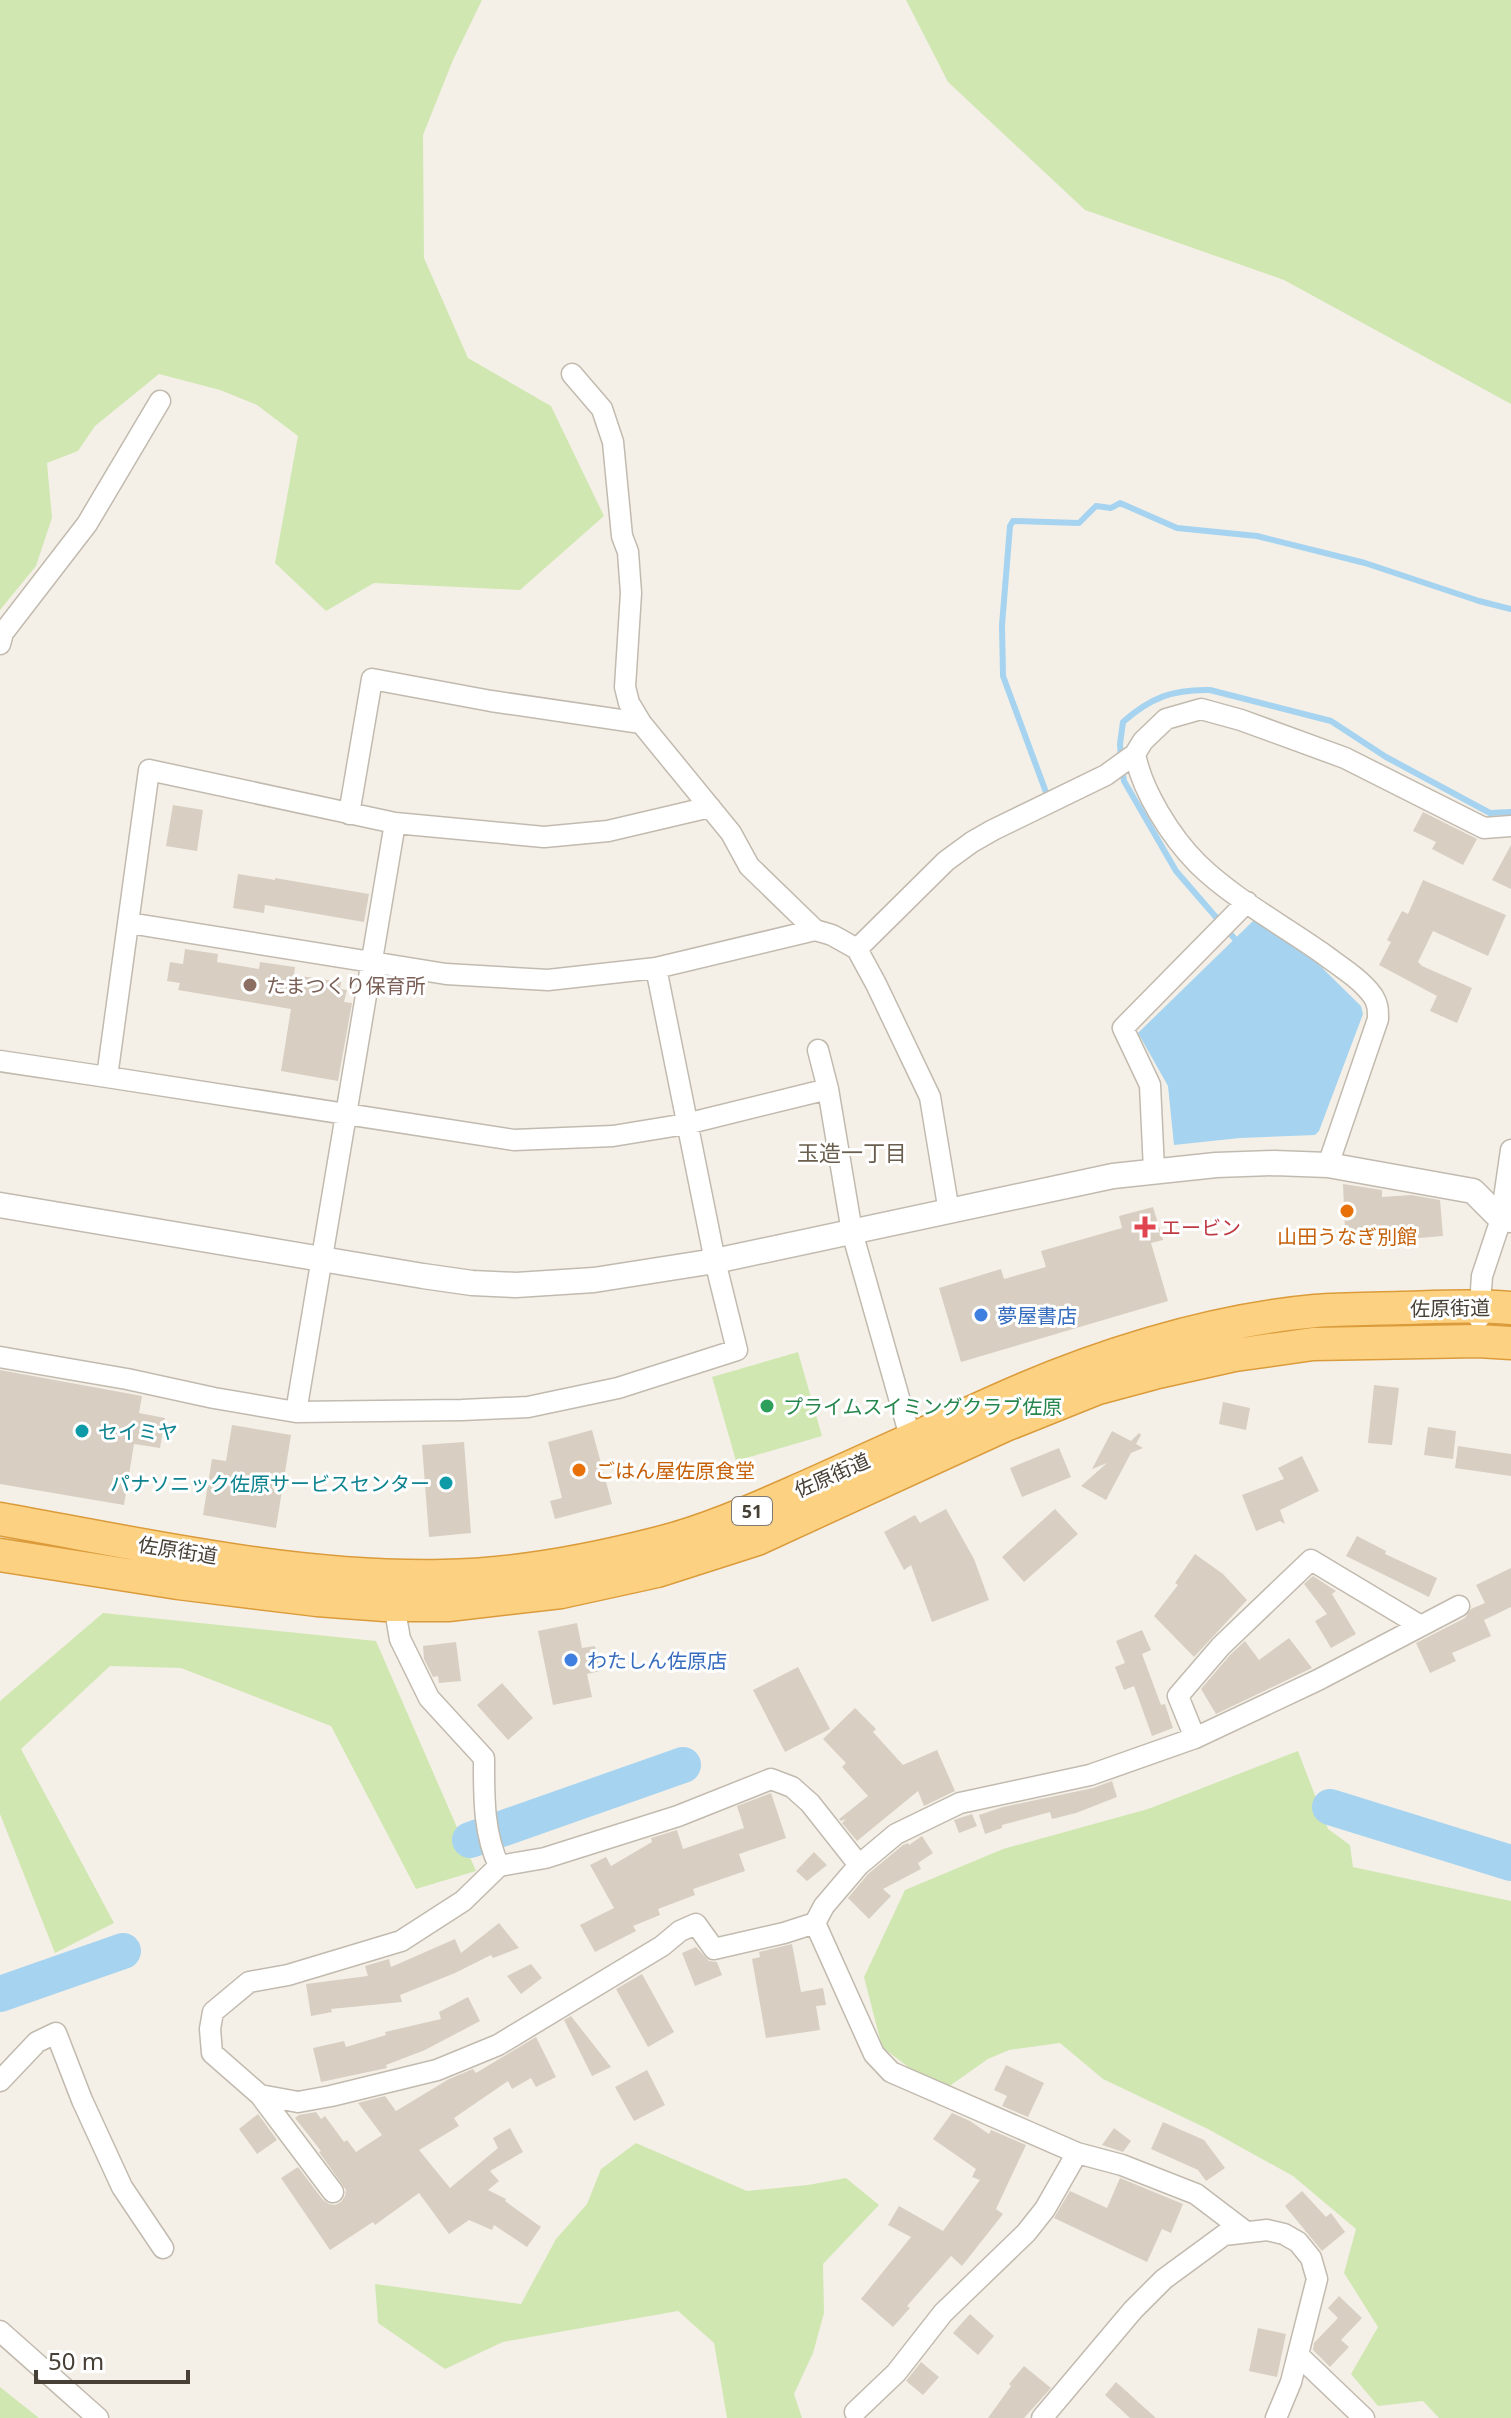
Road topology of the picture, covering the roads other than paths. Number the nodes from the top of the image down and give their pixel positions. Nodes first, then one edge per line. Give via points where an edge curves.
1 (572, 374) dead end
2 (160, 401) dead end
3 (0, 644) edge
4 (641, 723) junction
5 (1135, 754) junction
6 (710, 807) junction
7 (349, 814) junction
8 (395, 823) junction
9 (1511, 826) edge
10 (1247, 902) junction
11 (129, 923) junction
12 (815, 930) junction
13 (857, 949) junction
14 (371, 963) junction
15 (656, 968) junction
16 (818, 1050) dead end
17 (0, 1061) edge
18 (107, 1077) junction
19 (828, 1089) junction
20 (344, 1113) junction
21 (686, 1124) junction
22 (1511, 1150) edge
23 (1328, 1165) junction
24 (1154, 1170) junction
25 (0, 1205) edge
26 (949, 1212) junction
27 (1506, 1219) edge
28 (852, 1232) junction
29 (323, 1260) junction
30 (715, 1261) junction
31 (1495, 1307) edge
32 (1478, 1341) junction
33 (1511, 1343) edge
34 (0, 1357) edge
35 (296, 1412) junction
36 (911, 1440) junction
37 (0, 1519) edge
38 (0, 1555) edge
39 (394, 1605) junction
40 (1459, 1606) dead end
41 (1421, 1626) junction
42 (1195, 1738) junction
43 (496, 1860) junction
44 (859, 1865) junction
45 (815, 1923) junction
46 (0, 2081) edge
47 (260, 2095) junction
48 (1077, 2153) junction
49 (333, 2192) dead end
50 (1246, 2232) junction
51 (163, 2248) dead end
52 (0, 2331) edge
53 (1298, 2355) junction
54 (855, 2412) dead end
55 (98, 2418) edge
56 (1042, 2418) edge
57 (1276, 2418) edge
58 (1364, 2418) edge

1 - 4 street via 602,409 613,442 631,593 625,687
2 - 3 street via 87,524 3,633
4 - 6 street
4 - 7 street via 372,679
5 - 9 street via 1166,719 1201,709 1345,758 1484,828
5 - 10 street via 1149,795 1186,851
5 - 13 street via 1106,775 972,842
6 - 8 street via 608,831 544,837
6 - 12 street via 749,866
7 - 8 street
7 - 11 street via 149,770
8 - 14 street
10 - 23 street via 1360,981 1378,1006
10 - 24 street via 1123,1028 1150,1085
11 - 14 street
11 - 18 street
12 - 13 street
12 - 15 street
13 - 26 street via 930,1097
14 - 15 street via 548,980
14 - 20 street
15 - 21 street
16 - 19 street
17 - 18 street
18 - 20 street
19 - 21 street
19 - 28 street
20 - 21 street via 514,1140 613,1136
20 - 29 street
21 - 30 street
22 - 27 street
23 - 24 street
23 - 27 street via 1473,1191
24 - 26 street
25 - 29 street
26 - 28 street
27 - 31 street via 1482,1276
28 - 30 street
28 - 36 street
29 - 30 street via 516,1285 594,1280
29 - 35 street
30 - 35 street via 737,1350 618,1388 528,1407
31 - 32 street
31 - 36 highway, 佐原街道 / 51 via 1315,1311 1229,1325 1094,1361
32 - 33 highway, 佐原街道 / 51
32 - 39 highway, 佐原街道 / 51 via 1313,1344 1154,1373 1098,1388 1003,1426 757,1539 657,1571 561,1592 448,1605
34 - 35 street
36 - 37 highway, 佐原街道 / 51 via 740,1516 663,1542 562,1565 496,1572 445,1576 320,1571
38 - 39 highway, 佐原街道 / 51 via 178,1583
39 - 43 street via 400,1639 429,1698 484,1758 484,1810
40 - 41 street
41 - 42 street
41 - 42 street via 1311,1560 1221,1646 1178,1696
42 - 44 street via 1090,1775 960,1803 896,1834
43 - 44 street via 545,1858 663,1821 771,1779 792,1787 810,1803
43 - 47 street via 463,1901 401,1941 249,1982 213,2012 212,2053
44 - 45 street
45 - 47 street via 714,1949 696,1924 498,2045 437,2070 298,2102
45 - 48 street via 874,2054 891,2072
46 - 51 street via 37,2042 56,2033 122,2187
47 - 49 street
48 - 50 street via 1196,2194
48 - 54 street via 1026,2233 943,2313 896,2373
50 - 53 street via 1284,2234 1311,2258 1316,2291
50 - 56 street via 1224,2235 1164,2279
52 - 55 street
53 - 57 street
53 - 58 street

